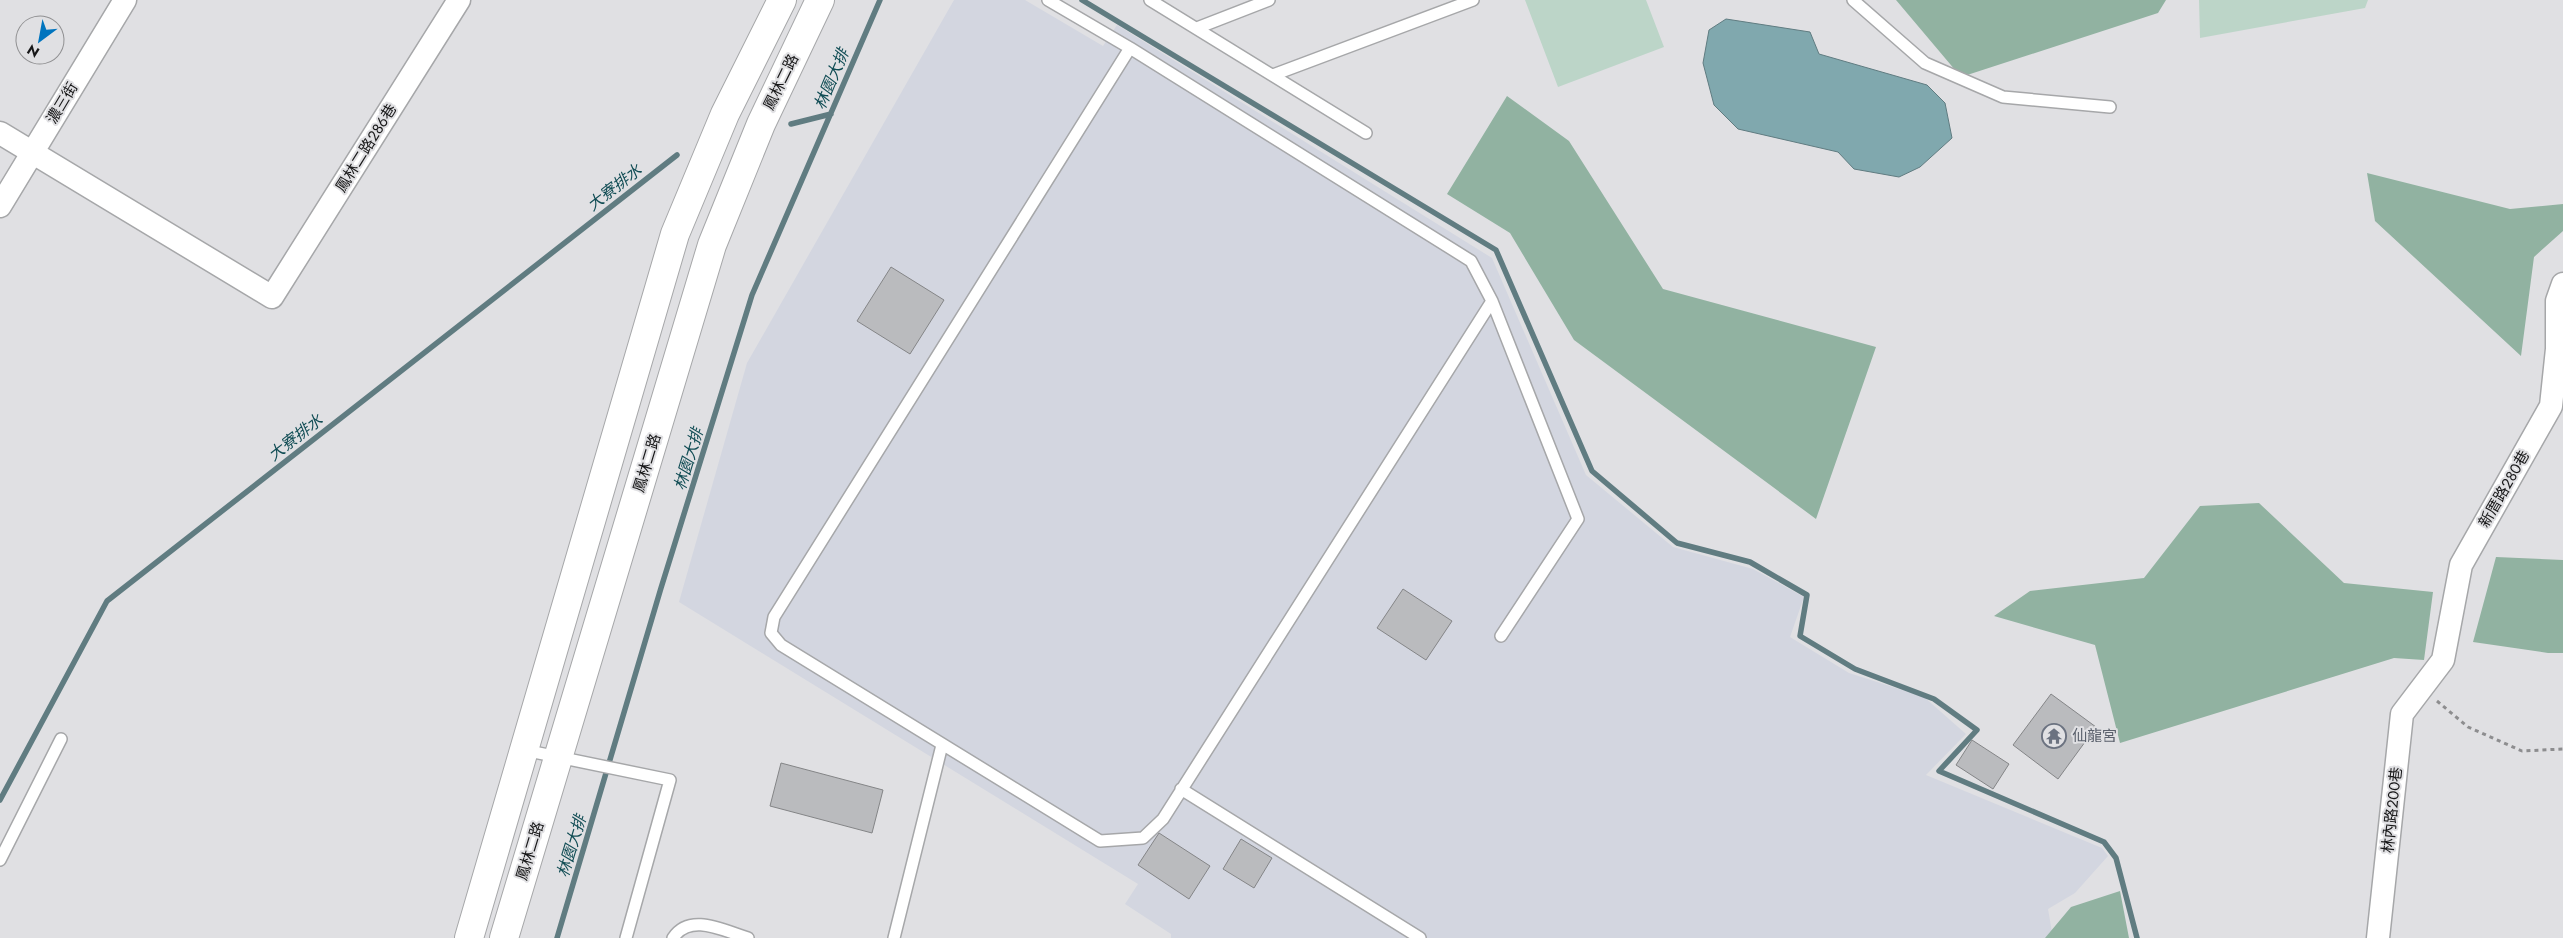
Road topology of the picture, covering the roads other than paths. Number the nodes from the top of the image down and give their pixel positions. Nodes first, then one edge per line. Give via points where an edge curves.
1 (125, 0) edge
2 (459, 0) edge
3 (782, 0) edge
4 (820, 0) edge
5 (1048, 0) edge
6 (1150, 0) edge
7 (1270, 0) edge
8 (1473, 0) edge
9 (1853, 0) edge
10 (1197, 28) junction
11 (1130, 48) junction
12 (1273, 75) junction
13 (2110, 107) dead end
14 (0, 133) edge
15 (1366, 133) dead end
16 (32, 153) junction
17 (0, 206) edge
18 (2563, 284) edge
19 (1492, 301) junction
20 (1501, 636) dead end
21 (2421, 687) joint
22 (61, 739) dead end
23 (942, 744) junction
24 (524, 750) junction
25 (570, 758) junction
26 (1181, 789) junction
27 (0, 860) edge
28 (469, 938) edge
29 (504, 938) edge
30 (626, 938) edge
31 (673, 938) edge
32 (748, 938) edge
33 (894, 938) edge
34 (1420, 938) edge
35 (2378, 938) edge

1 - 16 street, 濃三街
2 - 16 street, 鳳林二路286巷 via 272,297
3 - 24 main road via 725,114 675,234
4 - 25 main road, 鳳林二路 via 761,124 712,245
5 - 11 lane
6 - 10 lane
7 - 10 lane
8 - 12 lane
9 - 13 lane via 1925,63 1994,93
10 - 12 lane
11 - 19 lane via 1471,261
11 - 23 lane via 774,617 771,633 781,645
12 - 15 lane
14 - 16 street
16 - 17 street, 濃三街
18 - 21 street, 新厝路280巷 via 2557,301 2557,349 2551,406 2461,564 2443,660
19 - 20 lane via 1578,519
19 - 26 lane
21 - 35 street, 林內路200巷 via 2402,714
22 - 27 lane
23 - 26 lane via 1100,841 1143,838 1163,819
23 - 33 lane
24 - 25 lane
24 - 28 main road
25 - 29 main road, 鳳林二路
25 - 30 lane via 670,780
26 - 34 lane
31 - 32 lane via 678,930 697,923

